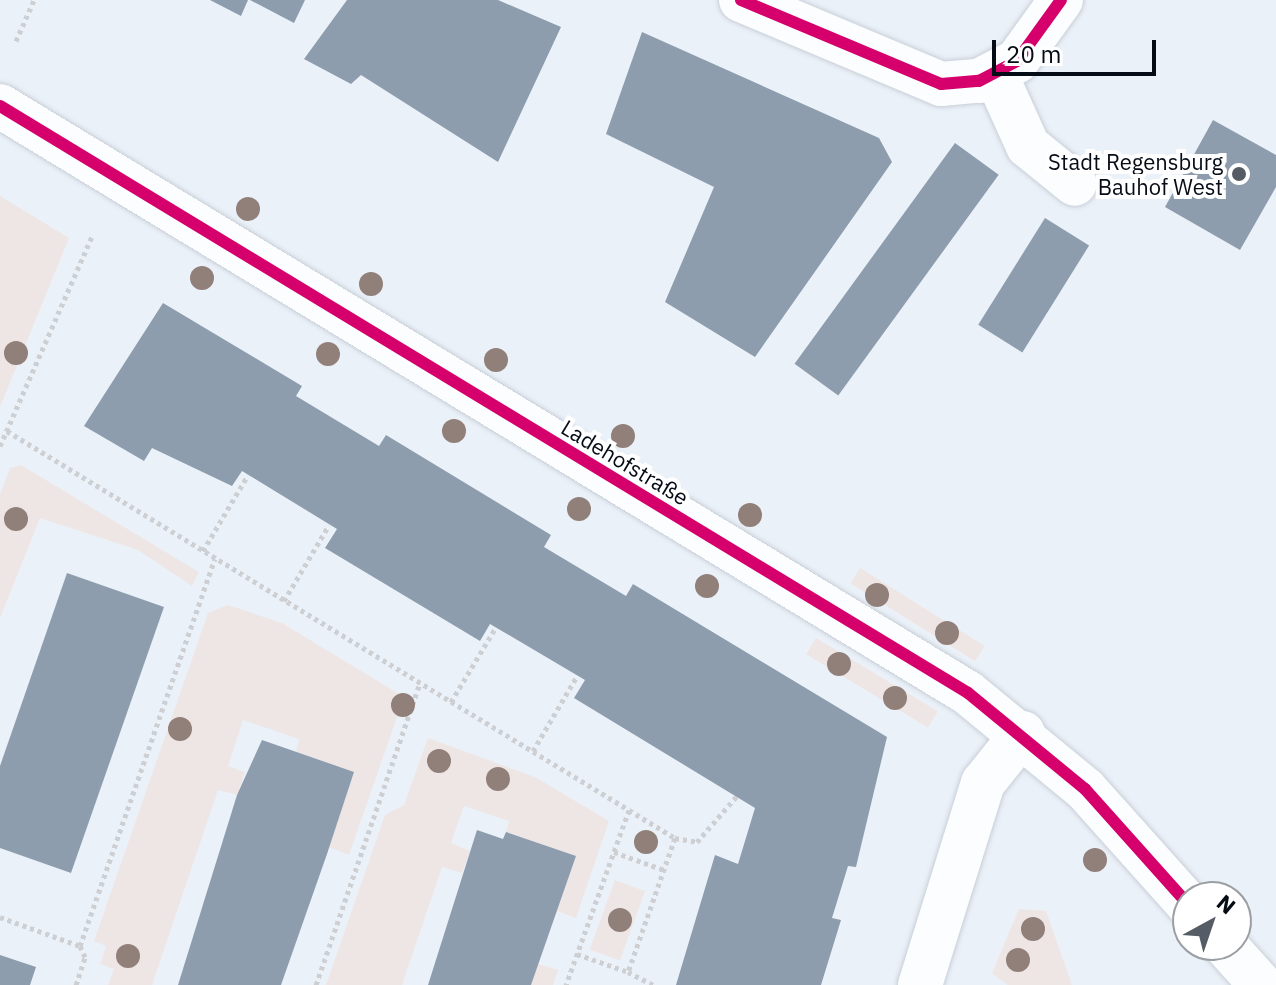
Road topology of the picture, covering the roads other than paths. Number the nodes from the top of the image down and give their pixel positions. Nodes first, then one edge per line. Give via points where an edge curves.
1 (741, 0) edge
2 (1061, 0) edge
3 (995, 73) junction
4 (0, 106) edge
5 (1075, 184) dead end
6 (1023, 733) junction
7 (1172, 886) edge
8 (1239, 961) edge
9 (920, 985) edge
10 (1261, 985) edge

1 - 3 street via 941,84
2 - 3 street via 1017,61
3 - 5 street via 1028,146
4 - 6 street, Ladehofstraße
6 - 7 street, Ladehofstraße via 1085,789
6 - 9 street via 983,783
8 - 10 street

